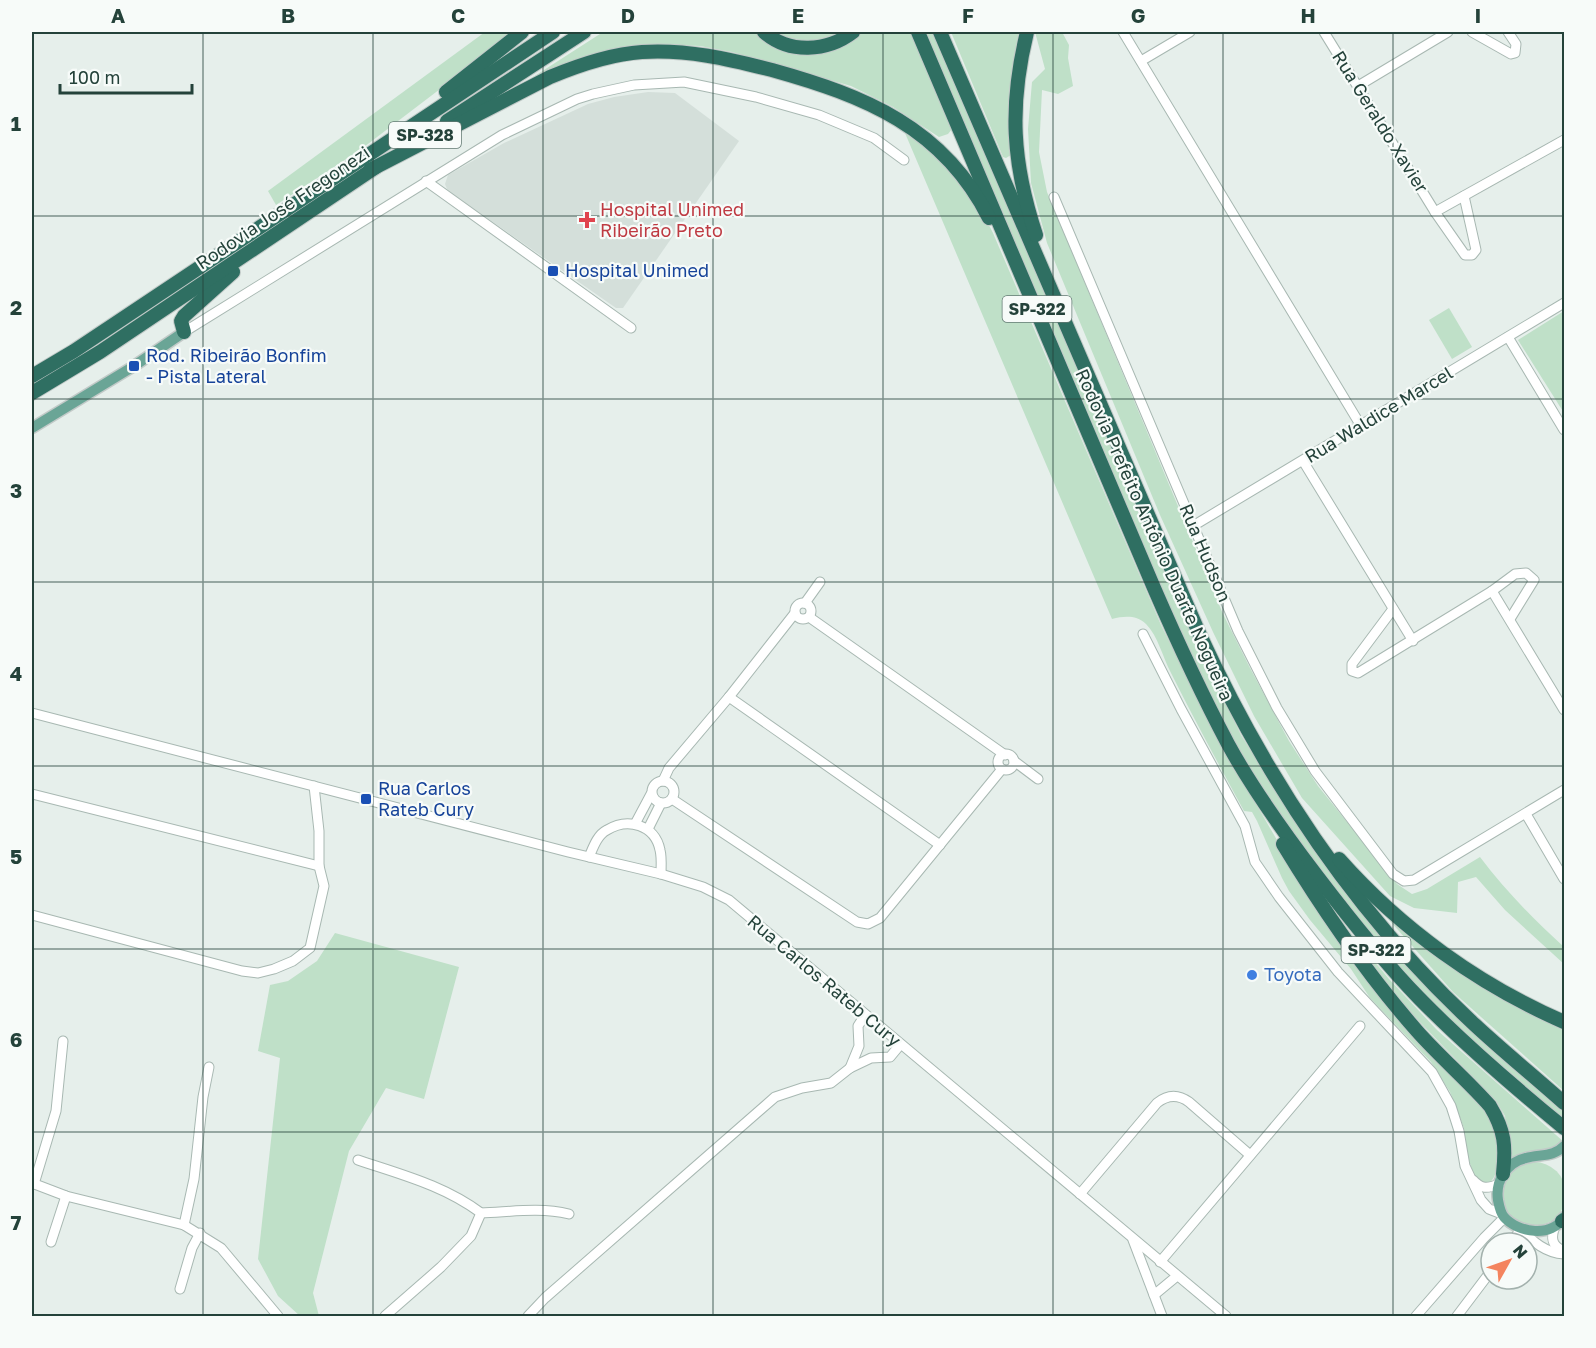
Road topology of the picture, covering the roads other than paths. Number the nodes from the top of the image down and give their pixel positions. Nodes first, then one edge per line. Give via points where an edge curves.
1 (522, 32) edge
2 (553, 32) edge
3 (584, 32) edge
4 (764, 32) edge
5 (853, 32) edge
6 (918, 32) edge
7 (940, 32) edge
8 (1027, 32) edge
9 (1123, 32) edge
10 (1190, 32) edge
11 (1324, 32) edge
12 (1448, 32) edge
13 (1472, 32) edge
14 (1508, 32) edge
15 (1141, 61) junction
16 (1358, 86) junction
17 (1563, 143) edge
18 (366, 155) junction
19 (904, 160) dead end
20 (370, 170) junction
21 (426, 181) junction
22 (1464, 196) junction
23 (1053, 197) dead end
24 (1435, 212) junction
25 (268, 240) junction
26 (1564, 303) edge
27 (1062, 314) junction
28 (1043, 325) junction
29 (631, 328) dead end
30 (184, 332) junction
31 (1508, 337) junction
32 (32, 376) edge
33 (32, 393) edge
34 (1361, 426) junction
35 (32, 428) edge
36 (1564, 430) edge
37 (1303, 461) junction
38 (1193, 526) junction
39 (820, 582) dead end
40 (1492, 591) junction
41 (805, 603) junction
42 (1393, 609) junction
43 (795, 613) junction
44 (808, 617) junction
45 (1510, 619) junction
46 (1143, 634) dead end
47 (1413, 641) junction
48 (729, 697) junction
49 (1564, 710) edge
50 (32, 713) edge
51 (1229, 745) junction
52 (1005, 754) junction
53 (1014, 761) junction
54 (1002, 769) junction
55 (1038, 778) dead end
56 (663, 781) junction
57 (314, 786) junction
58 (1564, 790) edge
59 (32, 794) edge
60 (651, 794) junction
61 (1288, 798) junction
62 (672, 799) junction
63 (661, 803) junction
64 (1526, 814) junction
65 (635, 824) junction
66 (648, 829) junction
67 (940, 846) junction
68 (589, 857) junction
69 (319, 866) junction
70 (661, 874) junction
71 (1564, 879) edge
72 (32, 915) edge
73 (865, 1015) junction
74 (1564, 1022) edge
75 (1360, 1026) dead end
76 (63, 1041) dead end
77 (900, 1045) junction
78 (859, 1046) junction
79 (871, 1058) junction
80 (209, 1067) dead end
81 (850, 1068) junction
82 (1564, 1103) edge
83 (1562, 1126) edge
84 (1564, 1146) edge
85 (1250, 1155) junction
86 (358, 1160) dead end
87 (1469, 1175) junction
88 (1501, 1179) junction
89 (33, 1183) edge
90 (1080, 1194) junction
91 (66, 1196) junction
92 (481, 1213) junction
93 (569, 1214) dead end
94 (1503, 1216) junction
95 (1562, 1221) edge
96 (184, 1225) junction
97 (1521, 1229) junction
98 (200, 1233) junction
99 (1132, 1238) junction
100 (51, 1242) dead end
101 (1564, 1252) edge
102 (1160, 1262) junction
103 (1177, 1276) junction
104 (1479, 1287) edge
105 (180, 1289) dead end
106 (1154, 1295) junction
107 (278, 1317) edge
108 (385, 1317) edge
109 (528, 1317) edge
110 (1162, 1317) edge
111 (1226, 1317) edge
112 (1416, 1317) edge
113 (1457, 1317) edge

1 - 18 highway
2 - 18 highway, Rodovia José Fregonezi / SP-328
3 - 20 highway, Rodovia José Fregonezi / SP-328
4 - 5 highway via 789,45 814,47 832,44
6 - 28 highway, Rodovia Prefeito Antônio Duarte Nogueira / SP-322
7 - 27 highway, Rodovia Prefeito Antônio Duarte Nogueira / SP-322
8 - 27 highway via 1016,99 1016,154 1023,197
9 - 15 street
10 - 15 street
11 - 16 street, Rua Geraldo Xavier
12 - 16 street
13 - 14 street via 1511,54 1515,53 1516,44
15 - 34 street
16 - 24 street, Rua Geraldo Xavier
17 - 22 street, Rua Geraldo Xavier
18 - 32 highway, Rodovia José Fregonezi / SP-328
19 - 21 street via 874,138 819,115 684,82 634,85 577,99 502,135
20 - 25 highway, Rodovia José Fregonezi / SP-328
20 - 28 highway via 550,77 594,61 666,51 739,62 861,99 924,138 974,190
21 - 29 street
21 - 30 street
22 - 24 street, Rua Geraldo Xavier
22 - 24 street, Rua Geraldo Xavier via 1476,250 1472,255 1465,255
23 - 38 street, Rua Hudson
25 - 30 highway via 184,316 180,321
25 - 33 highway, Rodovia José Fregonezi / SP-328
26 - 31 street, Rua Waldice Marcel
27 - 61 highway, Rodovia Prefeito Antônio Duarte Nogueira / SP-322 via 1223,684
28 - 51 highway, Rodovia Prefeito Antônio Duarte Nogueira / SP-322 via 1178,643
30 - 35 main road
31 - 34 street, Rua Waldice Marcel
31 - 36 street
34 - 37 street, Rua Waldice Marcel
37 - 38 street, Rua Waldice Marcel
37 - 42 street
38 - 64 street, Rua Hudson via 1238,631 1277,708 1315,771 1393,873 1404,881 1414,880
39 - 41 street
40 - 45 street
40 - 45 street via 1515,574 1526,573 1534,580
40 - 47 street
41 - 43 street via 797,606
41 - 44 street via 811,610
42 - 47 street
42 - 47 street via 1352,664 1352,671 1358,673
43 - 44 street via 801,619
43 - 48 street
44 - 52 street
45 - 49 street
46 - 87 street via 1245,826 1255,862 1338,972 1438,1081 1456,1120
48 - 56 street via 669,768
48 - 67 street
50 - 57 street, Rua Carlos Rateb Cury
51 - 83 highway, Rodovia Prefeito Antônio Duarte Nogueira / SP-322 via 1299,852 1381,955 1463,1040
51 - 88 highway via 1315,896 1364,966 1418,1032 1490,1106 1505,1143
52 - 53 street
52 - 54 street via 999,759
53 - 54 street via 1012,768
53 - 55 street
54 - 67 street
56 - 60 street via 654,785
56 - 62 street via 674,789
57 - 68 street, Rua Carlos Rateb Cury
57 - 69 street
58 - 64 street
59 - 69 street
60 - 63 street
60 - 65 street
61 - 74 highway via 1342,862 1426,941 1490,985
61 - 82 highway, Rodovia Prefeito Antônio Duarte Nogueira / SP-322 via 1323,850 1398,945 1475,1024
62 - 63 street
62 - 67 street via 857,922 868,924 880,918
63 - 66 street
64 - 71 street
65 - 66 street
65 - 68 street via 606,830
66 - 70 street via 660,849
68 - 70 street, Rua Carlos Rateb Cury
69 - 72 street via 324,885 310,948 293,961 258,973
70 - 73 street, Rua Carlos Rateb Cury via 729,900
73 - 77 street, Rua Carlos Rateb Cury
73 - 78 street via 858,1026
75 - 85 street
76 - 89 street via 56,1111
77 - 79 street via 890,1057
77 - 90 street, Rua Carlos Rateb Cury
78 - 79 street
78 - 81 street
79 - 81 street
80 - 96 street
81 - 109 street via 831,1083 775,1097
84 - 88 main road via 1553,1154 1518,1161
85 - 90 street via 1189,1102 1169,1096 1157,1103
85 - 102 street
86 - 92 street via 438,1186
87 - 88 street via 1485,1188
87 - 94 street via 1481,1200
88 - 94 main road via 1497,1194
89 - 91 street
90 - 99 street, Rua Carlos Rateb Cury
91 - 96 street
91 - 100 street
92 - 93 street via 534,1210
92 - 108 street via 471,1236
94 - 97 main road
94 - 112 street
95 - 97 main road via 1534,1231
95 - 101 street via 1552,1240
96 - 98 street
97 - 101 street via 1546,1249
98 - 105 street
98 - 107 street via 221,1248
99 - 102 street, Rua Carlos Rateb Cury
99 - 106 street
102 - 103 street, Rua Carlos Rateb Cury
103 - 106 street
103 - 111 street, Rua Carlos Rateb Cury
104 - 113 street
106 - 110 street

